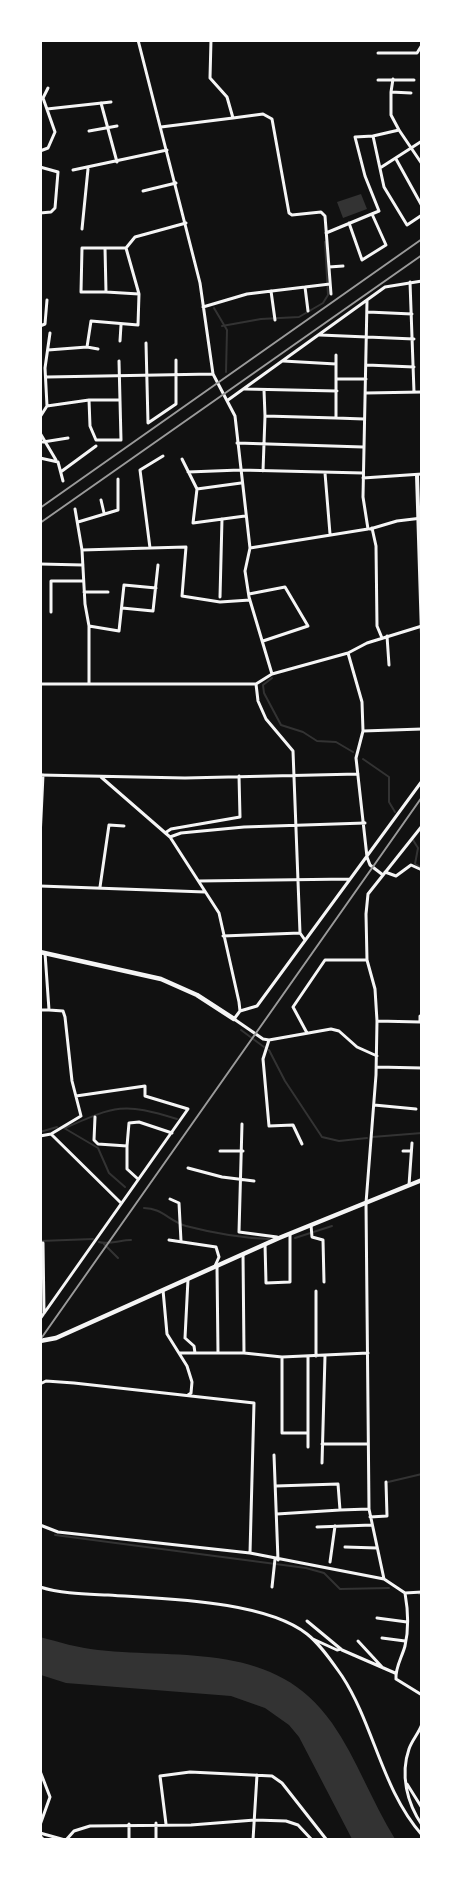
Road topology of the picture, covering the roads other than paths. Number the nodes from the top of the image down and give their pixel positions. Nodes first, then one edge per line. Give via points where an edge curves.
1 (138, 40) edge
2 (211, 40) edge
3 (422, 45) edge
4 (378, 53) dead end
5 (393, 79) junction
6 (378, 80) dead end
7 (414, 80) dead end
8 (48, 88) dead end
9 (392, 92) junction
10 (411, 93) dead end
11 (42, 98) edge
12 (111, 102) dead end
13 (101, 103) junction
14 (47, 109) junction
15 (233, 118) junction
16 (117, 126) dead end
17 (107, 127) junction
18 (161, 127) junction
19 (399, 130) junction
20 (89, 131) dead end
21 (373, 136) junction
22 (422, 141) edge
23 (411, 149) junction
24 (167, 150) junction
25 (40, 151) edge
26 (396, 159) junction
27 (117, 162) junction
28 (422, 164) edge
29 (40, 167) edge
30 (380, 168) junction
31 (88, 169) junction
32 (73, 170) dead end
33 (176, 183) junction
34 (143, 191) dead end
35 (422, 206) edge
36 (40, 213) edge
37 (372, 214) junction
38 (422, 215) edge
39 (186, 223) junction
40 (349, 223) junction
41 (82, 230) dead end
42 (326, 232) junction
43 (126, 248) junction
44 (105, 249) junction
45 (343, 266) dead end
46 (329, 267) junction
47 (422, 281) edge
48 (410, 282) junction
49 (330, 284) junction
50 (305, 287) junction
51 (271, 291) junction
52 (106, 292) junction
53 (139, 294) junction
54 (331, 294) dead end
55 (47, 300) dead end
56 (367, 301) junction
57 (203, 308) junction
58 (308, 311) dead end
59 (368, 312) junction
60 (412, 314) junction
61 (275, 320) dead end
62 (121, 325) junction
63 (40, 326) edge
64 (50, 333) dead end
65 (318, 335) junction
66 (368, 337) junction
67 (414, 339) junction
68 (120, 341) dead end
69 (146, 343) dead end
70 (87, 347) junction
71 (98, 349) dead end
72 (48, 350) junction
73 (336, 355) dead end
74 (176, 360) dead end
75 (119, 361) dead end
76 (283, 361) junction
77 (336, 364) junction
78 (367, 365) junction
79 (414, 367) junction
80 (45, 368) junction
81 (40, 369) edge
82 (213, 374) junction
83 (119, 375) junction
84 (147, 375) junction
85 (177, 375) junction
86 (46, 377) junction
87 (336, 379) junction
88 (366, 379) junction
89 (244, 389) junction
90 (264, 390) junction
91 (337, 391) junction
92 (414, 392) junction
93 (422, 392) edge
94 (366, 393) junction
95 (89, 400) junction
96 (120, 400) junction
97 (228, 400) junction
98 (47, 406) junction
99 (265, 416) junction
100 (40, 417) edge
101 (336, 418) junction
102 (364, 419) junction
103 (40, 433) edge
104 (68, 438) dead end
105 (43, 442) junction
106 (237, 443) junction
107 (262, 444) junction
108 (96, 446) dead end
109 (363, 447) junction
110 (163, 456) dead end
111 (40, 458) edge
112 (182, 459) dead end
113 (56, 460) junction
114 (240, 470) junction
115 (62, 471) junction
116 (263, 471) junction
117 (188, 472) junction
118 (325, 473) junction
119 (363, 473) junction
120 (419, 475) edge
121 (363, 478) junction
122 (118, 479) dead end
123 (63, 481) dead end
124 (241, 483) junction
125 (197, 489) junction
126 (101, 501) dead end
127 (75, 509) dead end
128 (104, 514) junction
129 (245, 516) junction
130 (420, 518) edge
131 (222, 519) junction
132 (78, 522) junction
133 (370, 529) junction
134 (331, 534) junction
135 (150, 548) junction
136 (250, 548) junction
137 (82, 550) junction
138 (40, 564) edge
139 (83, 565) junction
140 (158, 565) dead end
141 (83, 581) junction
142 (156, 588) junction
143 (84, 592) junction
144 (108, 592) dead end
145 (249, 594) junction
146 (220, 597) dead end
147 (250, 600) junction
148 (117, 605) dead end
149 (122, 607) junction
150 (51, 612) dead end
151 (89, 626) junction
152 (421, 626) edge
153 (422, 634) edge
154 (387, 636) junction
155 (382, 638) junction
156 (263, 641) junction
157 (348, 653) junction
158 (389, 665) dead end
159 (272, 674) junction
160 (89, 683) junction
161 (40, 684) edge
162 (256, 684) junction
163 (422, 729) edge
164 (363, 731) junction
165 (358, 774) junction
166 (42, 775) edge
167 (239, 776) junction
168 (294, 776) junction
169 (101, 777) junction
170 (422, 781) edge
171 (365, 823) junction
172 (124, 826) dead end
173 (295, 826) junction
174 (422, 826) edge
175 (165, 833) junction
176 (170, 837) junction
177 (40, 838) edge
178 (367, 857) junction
179 (422, 870) edge
180 (384, 873) junction
181 (297, 878) junction
182 (350, 879) junction
183 (198, 881) junction
184 (40, 886) edge
185 (100, 887) junction
186 (205, 892) junction
187 (300, 933) junction
188 (223, 936) junction
189 (305, 940) junction
190 (43, 952) edge
191 (367, 960) junction
192 (40, 1010) edge
193 (49, 1010) junction
194 (240, 1011) junction
195 (420, 1016) dead end
196 (234, 1019) junction
197 (377, 1021) junction
198 (421, 1022) edge
199 (307, 1033) junction
200 (269, 1040) junction
201 (377, 1056) junction
202 (377, 1067) junction
203 (422, 1068) edge
204 (76, 1096) junction
205 (374, 1105) junction
206 (416, 1109) dead end
207 (95, 1117) dead end
208 (242, 1124) dead end
209 (172, 1133) junction
210 (51, 1134) junction
211 (40, 1136) edge
212 (412, 1143) dead end
213 (302, 1144) dead end
214 (127, 1146) junction
215 (403, 1150) dead end
216 (220, 1151) dead end
217 (243, 1151) junction
218 (411, 1151) junction
219 (199, 1163) dead end
220 (189, 1168) dead end
221 (197, 1170) junction
222 (138, 1179) junction
223 (242, 1179) junction
224 (422, 1180) edge
225 (254, 1181) dead end
226 (409, 1185) junction
227 (170, 1199) dead end
228 (121, 1203) junction
229 (366, 1203) junction
230 (311, 1225) junction
231 (290, 1234) junction
232 (279, 1238) junction
233 (170, 1240) dead end
234 (181, 1241) junction
235 (40, 1243) edge
236 (266, 1244) junction
237 (243, 1254) junction
238 (216, 1265) junction
239 (188, 1278) junction
240 (324, 1282) dead end
241 (163, 1288) junction
242 (316, 1291) dead end
243 (44, 1313) junction
244 (166, 1318) junction
245 (40, 1319) edge
246 (40, 1341) edge
247 (180, 1353) junction
248 (195, 1353) junction
249 (219, 1353) junction
250 (244, 1353) junction
251 (368, 1353) junction
252 (316, 1356) junction
253 (325, 1356) junction
254 (282, 1357) junction
255 (308, 1357) junction
256 (192, 1383) junction
257 (40, 1384) edge
258 (187, 1396) junction
259 (308, 1433) junction
260 (322, 1444) junction
261 (369, 1444) junction
262 (308, 1447) dead end
263 (274, 1455) dead end
264 (322, 1462) dead end
265 (386, 1482) dead end
266 (276, 1486) junction
267 (369, 1509) junction
268 (340, 1510) junction
269 (277, 1514) junction
270 (370, 1516) junction
271 (372, 1524) junction
272 (40, 1525) edge
273 (334, 1526) junction
274 (317, 1527) dead end
275 (345, 1547) dead end
276 (377, 1548) junction
277 (250, 1552) junction
278 (277, 1559) junction
279 (330, 1562) dead end
280 (384, 1579) junction
281 (40, 1586) edge
282 (272, 1587) dead end
283 (422, 1592) edge
284 (405, 1593) junction
285 (377, 1618) dead end
286 (307, 1621) dead end
287 (407, 1622) junction
288 (382, 1638) dead end
289 (313, 1640) junction
290 (358, 1641) dead end
291 (405, 1641) junction
292 (341, 1649) junction
293 (383, 1669) junction
294 (395, 1673) junction
295 (422, 1695) edge
296 (422, 1724) edge
297 (40, 1771) edge
298 (257, 1775) junction
299 (406, 1782) junction
300 (422, 1808) edge
301 (255, 1820) junction
302 (156, 1823) junction
303 (129, 1824) junction
304 (166, 1824) junction
305 (40, 1825) edge
306 (422, 1825) edge
307 (40, 1835) edge
308 (422, 1835) edge
309 (44, 1839) edge
310 (65, 1839) edge
311 (129, 1839) edge
312 (156, 1839) edge
313 (254, 1839) edge
314 (312, 1839) edge
315 (326, 1839) edge

1 - 18 street
2 - 15 street via 210,78 227,97
3 - 4 street via 417,53
5 - 6 street
5 - 7 street
5 - 9 street
8 - 11 street
9 - 10 street
9 - 19 street via 391,115
11 - 14 street
12 - 13 street
13 - 14 street
13 - 17 street
14 - 25 street via 55,132 48,148
15 - 18 street
15 - 42 street via 263,114 272,119 289,213 321,212
16 - 17 street
17 - 20 street
17 - 27 street
18 - 24 street
19 - 21 street
19 - 23 street
21 - 30 street
21 - 37 street via 355,137 378,211
22 - 23 street
23 - 26 street
23 - 28 street
24 - 27 street
24 - 33 street
26 - 30 street
26 - 35 street
27 - 31 street
29 - 36 street via 58,172 55,208
30 - 38 street via 388,195 407,225
31 - 32 street
31 - 41 street
33 - 34 street
33 - 39 street
37 - 40 street
37 - 40 street via 386,245 362,260
39 - 43 street via 135,237
39 - 57 street
40 - 42 street
42 - 46 street
43 - 44 street
43 - 53 street
44 - 52 street
44 - 52 street via 82,248 81,292
45 - 46 street
46 - 49 street
47 - 48 street
48 - 56 street via 385,287
48 - 60 street
49 - 50 street
49 - 54 street
50 - 51 street
50 - 58 street
51 - 57 street
51 - 61 street
52 - 53 street
53 - 62 street via 138,325
55 - 63 street via 45,324
56 - 59 street
56 - 65 street
57 - 82 street
59 - 60 street
59 - 66 street
60 - 67 street
62 - 68 street
62 - 70 street via 91,321
64 - 72 street
65 - 66 street
65 - 76 street
66 - 67 street
66 - 78 street
67 - 79 street
69 - 84 street
70 - 71 street
70 - 72 street
72 - 80 street
73 - 77 street
74 - 85 street
75 - 83 street
76 - 77 street
76 - 89 street
77 - 87 street
78 - 79 street
78 - 88 street
79 - 92 street
80 - 81 street
80 - 86 street
82 - 85 street
82 - 97 street
83 - 84 street
83 - 86 street
83 - 96 street
84 - 85 street
84 - 85 street via 148,423 176,404
86 - 98 street
87 - 88 street
87 - 91 street
88 - 94 street
89 - 90 street
89 - 97 street
90 - 91 street
90 - 99 street
91 - 101 street
92 - 93 street
92 - 94 street
94 - 102 street
95 - 96 street
95 - 96 street via 90,426 96,440 121,440
95 - 98 street
97 - 106 street via 235,416
98 - 100 street
99 - 101 street
99 - 107 street
101 - 102 street
102 - 109 street
103 - 105 street
104 - 105 street
105 - 113 street
106 - 107 street
106 - 114 street
107 - 109 street
107 - 116 street
108 - 115 street
109 - 119 street
110 - 135 street via 140,470
111 - 113 street
112 - 117 street
113 - 115 street
114 - 116 street
114 - 117 street
114 - 124 street
115 - 123 street
116 - 118 street
117 - 125 street
118 - 119 street
118 - 134 street
119 - 121 street
120 - 121 street
120 - 130 street
121 - 133 street
122 - 128 street via 118,510
124 - 125 street
124 - 129 street
125 - 131 street via 193,523
126 - 128 street
127 - 132 street
128 - 132 street
129 - 131 street
129 - 136 street
130 - 133 street
130 - 152 street
131 - 146 street
132 - 137 street
133 - 134 street
133 - 155 street via 376,546 377,626
134 - 136 street
135 - 137 street
135 - 147 street via 186,547 182,596 220,602
136 - 145 street via 245,571
137 - 139 street
138 - 139 street
139 - 141 street
140 - 142 street
141 - 143 street
141 - 150 street via 51,581
142 - 149 street via 124,585
142 - 149 street via 153,611
143 - 144 street
143 - 151 street
145 - 147 street
145 - 156 street via 285,587 309,626
147 - 156 street
148 - 149 street
149 - 151 street via 119,631
151 - 160 street
152 - 153 street
152 - 154 street
154 - 155 street
154 - 158 street
155 - 157 street
156 - 159 street
157 - 159 street
157 - 164 street via 362,702
159 - 162 street
160 - 161 street
160 - 162 street
162 - 168 street via 266,719 293,751
163 - 164 street
164 - 165 street via 356,759
165 - 168 street
165 - 171 street
166 - 169 street
166 - 177 street
167 - 168 street
167 - 169 street
167 - 175 street via 240,817
168 - 173 street
169 - 175 street
170 - 178 street
171 - 173 street
171 - 178 street
172 - 185 street via 109,825
173 - 176 street via 244,827
173 - 181 street
174 - 180 street
175 - 176 street
176 - 183 street
178 - 180 street via 370,865
178 - 182 street
179 - 180 street via 411,865 396,876
180 - 191 street via 368,894
181 - 182 street
181 - 183 street
181 - 187 street
182 - 189 street
183 - 186 street
184 - 185 street
185 - 186 street
186 - 188 street via 219,914
187 - 188 street
187 - 189 street
188 - 194 street
189 - 194 street via 257,1006
190 - 193 street
190 - 196 main road via 161,979 197,995
191 - 197 street via 375,989
191 - 199 street via 325,960 294,1007
192 - 193 street
193 - 204 street via 63,1011 65,1017
194 - 196 street
195 - 198 street
196 - 200 street
197 - 198 street
197 - 201 street
199 - 200 street
199 - 201 street via 339,1031 357,1047
200 - 213 street via 264,1059 269,1126 293,1125
201 - 202 street
202 - 203 street
202 - 205 street
204 - 209 street via 145,1086 145,1096 188,1109
204 - 210 street via 81,1116
205 - 206 street
205 - 229 street
207 - 214 street via 94,1140 98,1144
208 - 217 street
209 - 214 street via 139,1122 129,1123
209 - 222 street
210 - 211 street
210 - 228 street
212 - 218 street
214 - 222 street via 127,1169
215 - 218 street
216 - 217 street
217 - 223 street
218 - 226 street
219 - 221 street
220 - 221 street
221 - 223 street
222 - 228 street
223 - 225 street
223 - 232 street via 239,1232
224 - 226 main road
226 - 229 main road
227 - 234 street via 179,1203
228 - 243 street
229 - 230 main road
229 - 251 street
230 - 231 main road
230 - 240 street via 312,1237 323,1240
231 - 232 main road
231 - 236 street via 290,1282 266,1283
232 - 236 main road
233 - 234 street
234 - 238 street via 216,1247
235 - 243 street
236 - 237 main road
237 - 238 main road
237 - 250 street
238 - 239 main road
238 - 249 street
239 - 241 main road
239 - 248 street via 185,1338 194,1346
241 - 244 street
241 - 246 main road via 56,1338
242 - 252 street
243 - 245 street
244 - 247 street via 169,1334
244 - 256 street via 167,1334 187,1366
247 - 248 street
247 - 256 street via 189,1366
248 - 249 street
249 - 250 street
250 - 254 street
251 - 253 street
251 - 261 street
252 - 253 street
252 - 255 street
253 - 260 street
254 - 255 street
254 - 259 street via 282,1433
255 - 259 street
256 - 258 street
257 - 258 street via 60,1382
258 - 277 street via 254,1402
259 - 262 street
260 - 261 street
260 - 264 street
261 - 267 street
263 - 266 street
265 - 270 street via 387,1516
266 - 268 street via 338,1484
266 - 269 street
267 - 268 street
267 - 270 street
268 - 269 street
269 - 278 street
270 - 271 street
271 - 273 street
271 - 276 street
272 - 277 street via 58,1532
273 - 274 street
273 - 279 street
275 - 276 street
276 - 280 street
277 - 278 street
278 - 280 street
278 - 282 street
280 - 284 street
281 - 289 street via 247,1609 281,1621
283 - 284 street
284 - 287 street
285 - 287 street
286 - 292 street
287 - 291 street
288 - 291 street
289 - 292 street
289 - 308 street via 346,1682 391,1783
290 - 293 street
291 - 294 street
292 - 293 street
293 - 294 street
294 - 295 street via 403,1685
296 - 299 street via 409,1748
297 - 305 street via 50,1797
298 - 301 street
298 - 304 street via 190,1772 160,1776
298 - 315 street via 272,1776 282,1783
299 - 300 street
299 - 306 street via 408,1796
301 - 304 street
301 - 313 street
301 - 314 street via 298,1825
302 - 303 street
302 - 304 street
302 - 312 street
303 - 310 street via 90,1826
303 - 311 street
307 - 309 street
307 - 310 street

